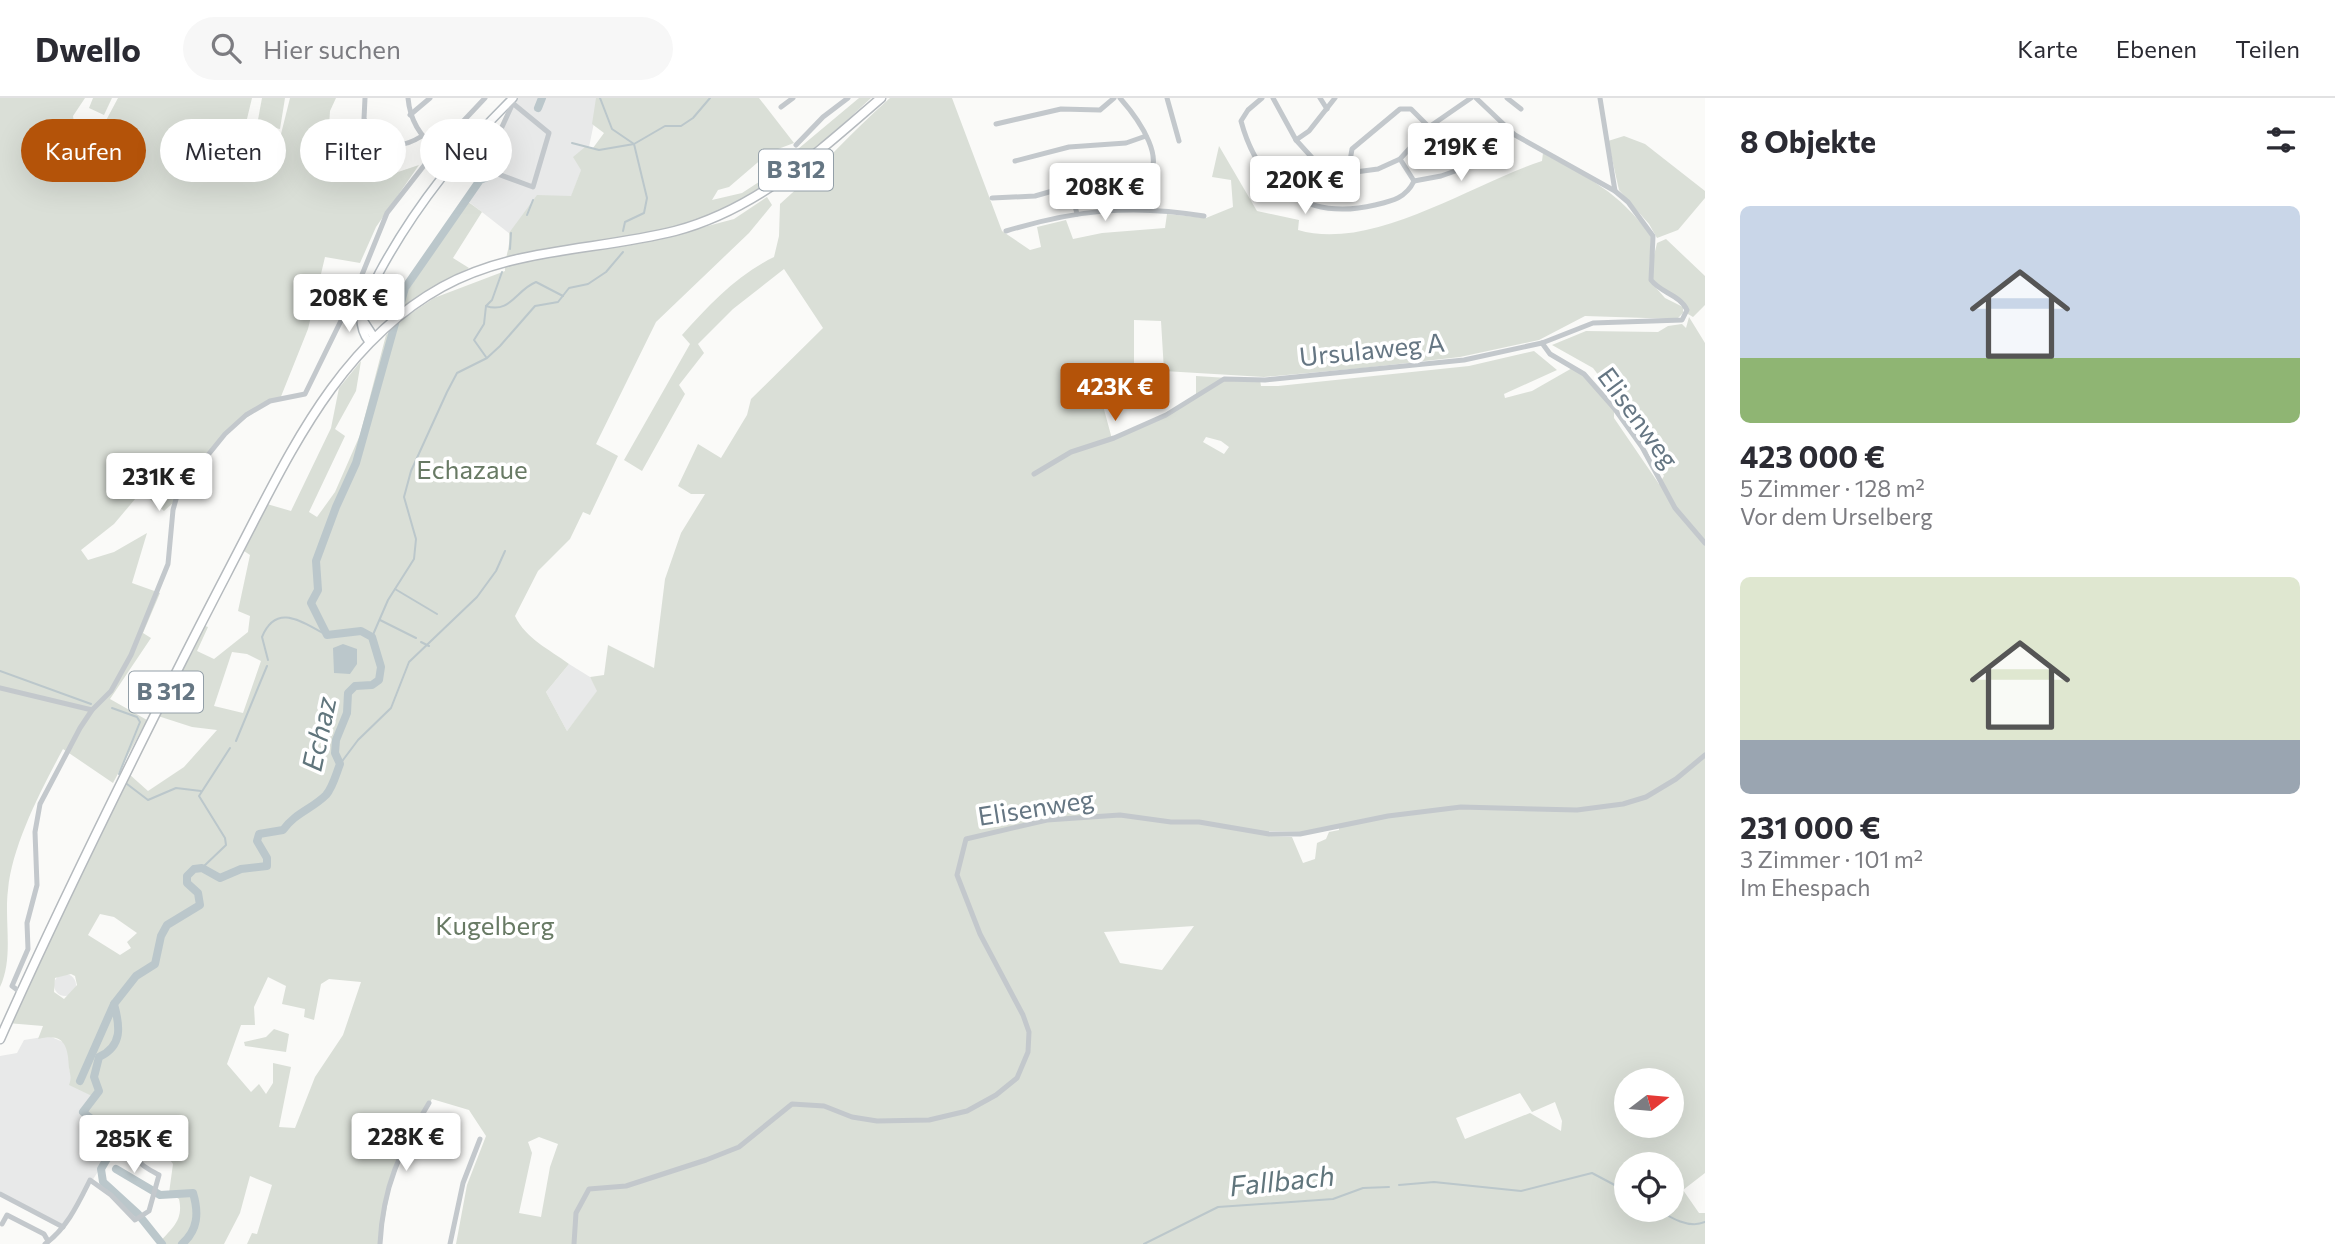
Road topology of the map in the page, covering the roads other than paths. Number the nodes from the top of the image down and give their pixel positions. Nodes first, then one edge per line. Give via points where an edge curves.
1 (366, 98) edge
2 (408, 98) edge
3 (430, 98) edge
4 (485, 98) edge
5 (793, 98) edge
6 (848, 98) edge
7 (881, 98) edge
8 (1114, 98) edge
9 (1120, 98) edge
10 (1167, 98) edge
11 (1262, 98) edge
12 (1273, 98) edge
13 (1320, 98) edge
14 (1335, 98) edge
15 (1473, 98) edge
16 (1507, 98) edge
17 (1600, 98) edge
18 (512, 101) edge
19 (781, 107) dead end
20 (1328, 109) junction
21 (1521, 109) dead end
22 (410, 115) junction
23 (465, 119) edge
24 (504, 119) edge
25 (996, 124) dead end
26 (1429, 127) junction
27 (420, 132) edge
28 (1146, 136) junction
29 (420, 137) edge
30 (1296, 140) junction
31 (1180, 141) dead end
32 (796, 145) dead end
33 (1501, 155) dead end
34 (1401, 159) junction
35 (1015, 161) dead end
36 (420, 171) edge
37 (1348, 173) junction
38 (512, 178) edge
39 (1414, 181) junction
40 (1070, 186) junction
41 (1615, 191) junction
42 (992, 198) dead end
43 (1077, 214) junction
44 (1204, 216) dead end
45 (1006, 232) dead end
46 (355, 292) junction
47 (366, 298) junction
48 (361, 317) junction
49 (391, 322) junction
50 (367, 326) junction
51 (372, 340) junction
52 (1542, 343) junction
53 (1034, 474) dead end
54 (1705, 543) edge
55 (0, 688) edge
56 (92, 710) junction
57 (1705, 755) edge
58 (19, 994) junction
59 (0, 1039) edge
60 (429, 1103) dead end
61 (480, 1139) dead end
62 (150, 1141) dead end
63 (0, 1194) edge
64 (2, 1224) dead end
65 (62, 1227) junction
66 (47, 1243) edge
67 (380, 1244) edge
68 (450, 1244) edge
69 (574, 1244) edge

1 - 29 street via 364,120 393,146
2 - 22 street
3 - 22 street
4 - 23 street
5 - 19 street
6 - 32 street
7 - 49 main road, B 312 via 779,182 736,208 698,223 499,262 463,276
8 - 25 street via 1100,110 1061,109
9 - 28 street
10 - 31 street
11 - 39 street via 1241,121 1245,136 1272,182 1292,197 1346,212 1393,201 1408,192
12 - 30 street
13 - 20 street
14 - 20 street
15 - 26 street
15 - 41 street, Elisenweg via 1516,135
16 - 21 street
17 - 41 street
18 - 24 street
18 - 38 street via 549,133 533,187
18 - 47 main road via 419,206
20 - 30 street
22 - 27 street
26 - 34 street
26 - 37 street via 1411,109 1400,109 1352,149
28 - 35 street via 1126,143 1069,147
28 - 40 street via 1154,157 1147,179
30 - 37 street via 1316,162
33 - 39 street
34 - 37 street via 1378,169
34 - 39 street
36 - 46 street via 387,213
40 - 42 street via 1035,196
40 - 43 street
41 - 52 street, Elisenweg via 1653,236 1651,280 1682,302 1686,314 1676,322 1593,323
43 - 44 street via 1111,209
43 - 45 street
46 - 47 street
46 - 56 street via 305,394 270,401 246,415 184,483 174,500 168,564 117,682
47 - 48 main road
48 - 50 main road
48 - 51 main road via 361,328
49 - 50 main road
49 - 51 main road, B 312
50 - 51 main road
51 - 58 main road, B 312 via 337,380 283,465 98,827
52 - 53 street, Ursulaweg A via 1450,362 1265,380 1224,379 1166,415 1071,452
52 - 54 street, Elisenweg via 1550,354 1584,374 1614,408 1642,447 1675,508
55 - 56 street
56 - 58 street via 36,816 36,892 27,923 28,949 12,986
57 - 69 street, Elisenweg via 1646,797 1577,810 1461,807 1300,834 1120,815 1047,820 966,839 957,875 980,934 1029,1032 1028,1052 1017,1078 967,1111 929,1120 877,1121 824,1106 792,1104 739,1147 651,1180 589,1189 576,1213
58 - 59 main road, B 312
60 - 67 street via 396,1163
61 - 68 street via 463,1183
62 - 65 street via 136,1155 140,1164 159,1175 149,1211 135,1220 90,1180 74,1214
63 - 65 street
64 - 66 street via 6,1215 44,1234
65 - 66 street

